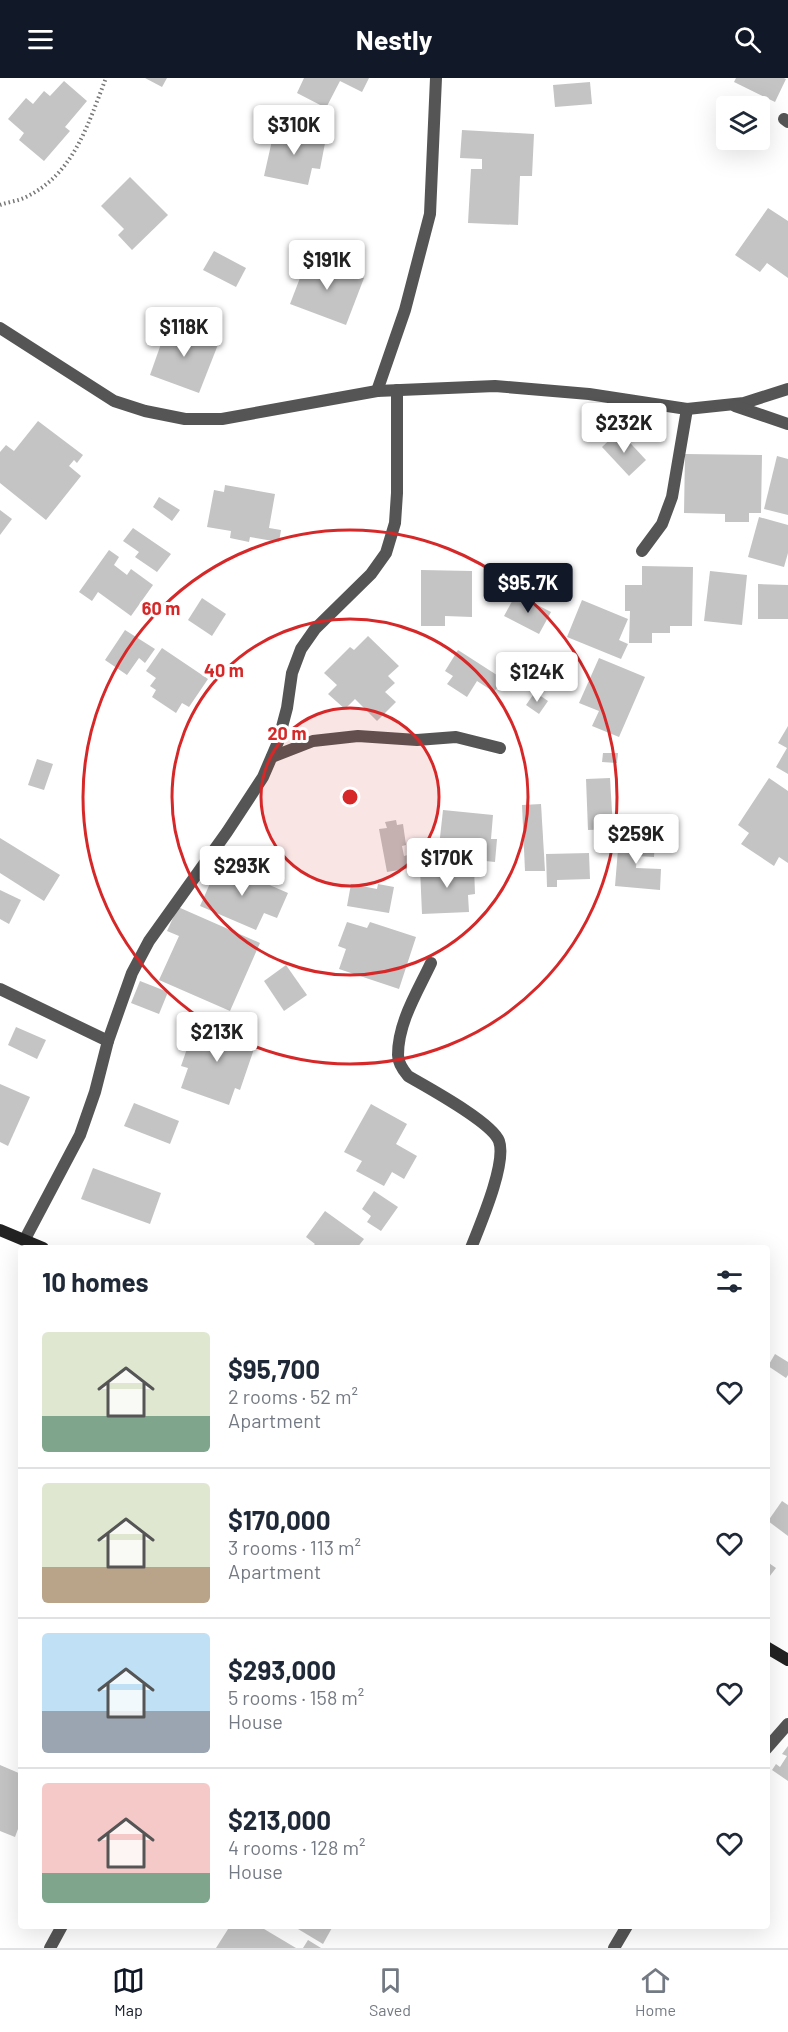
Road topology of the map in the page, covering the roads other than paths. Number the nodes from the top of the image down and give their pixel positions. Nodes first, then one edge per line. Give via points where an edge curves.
1 (436, 78) edge
2 (0, 328) edge
3 (788, 389) edge
4 (397, 390) junction
5 (377, 391) junction
6 (731, 404) junction
7 (687, 409) junction
8 (788, 424) edge
9 (642, 551) dead end
10 (500, 748) dead end
11 (272, 757) junction
12 (431, 963) dead end
13 (0, 989) edge
14 (108, 1041) junction
15 (0, 1230) edge
16 (25, 1239) junction
17 (37, 1245) edge
18 (472, 1245) edge
19 (770, 1649) edge
20 (788, 1660) edge
21 (788, 1724) edge
22 (770, 1744) edge
23 (60, 1929) edge
24 (625, 1929) edge
25 (50, 1948) edge
26 (614, 1948) edge

1 - 5 street via 430,214 405,310
2 - 5 street via 114,401 185,419 222,419
3 - 6 street
4 - 5 street
4 - 7 street via 495,386 589,394
4 - 11 street via 395,523 386,553 301,649
6 - 7 street
6 - 8 street
7 - 9 street via 672,497 662,524
10 - 11 street via 456,737 417,740 358,736 313,741
11 - 14 street via 227,832 149,941 132,973
12 - 18 street via 404,1022 398,1056 408,1076 460,1107 499,1141 500,1157 489,1201
13 - 14 street
14 - 16 street via 80,1135
15 - 16 street
16 - 17 street
19 - 20 street
21 - 22 street
23 - 25 street
24 - 26 street

